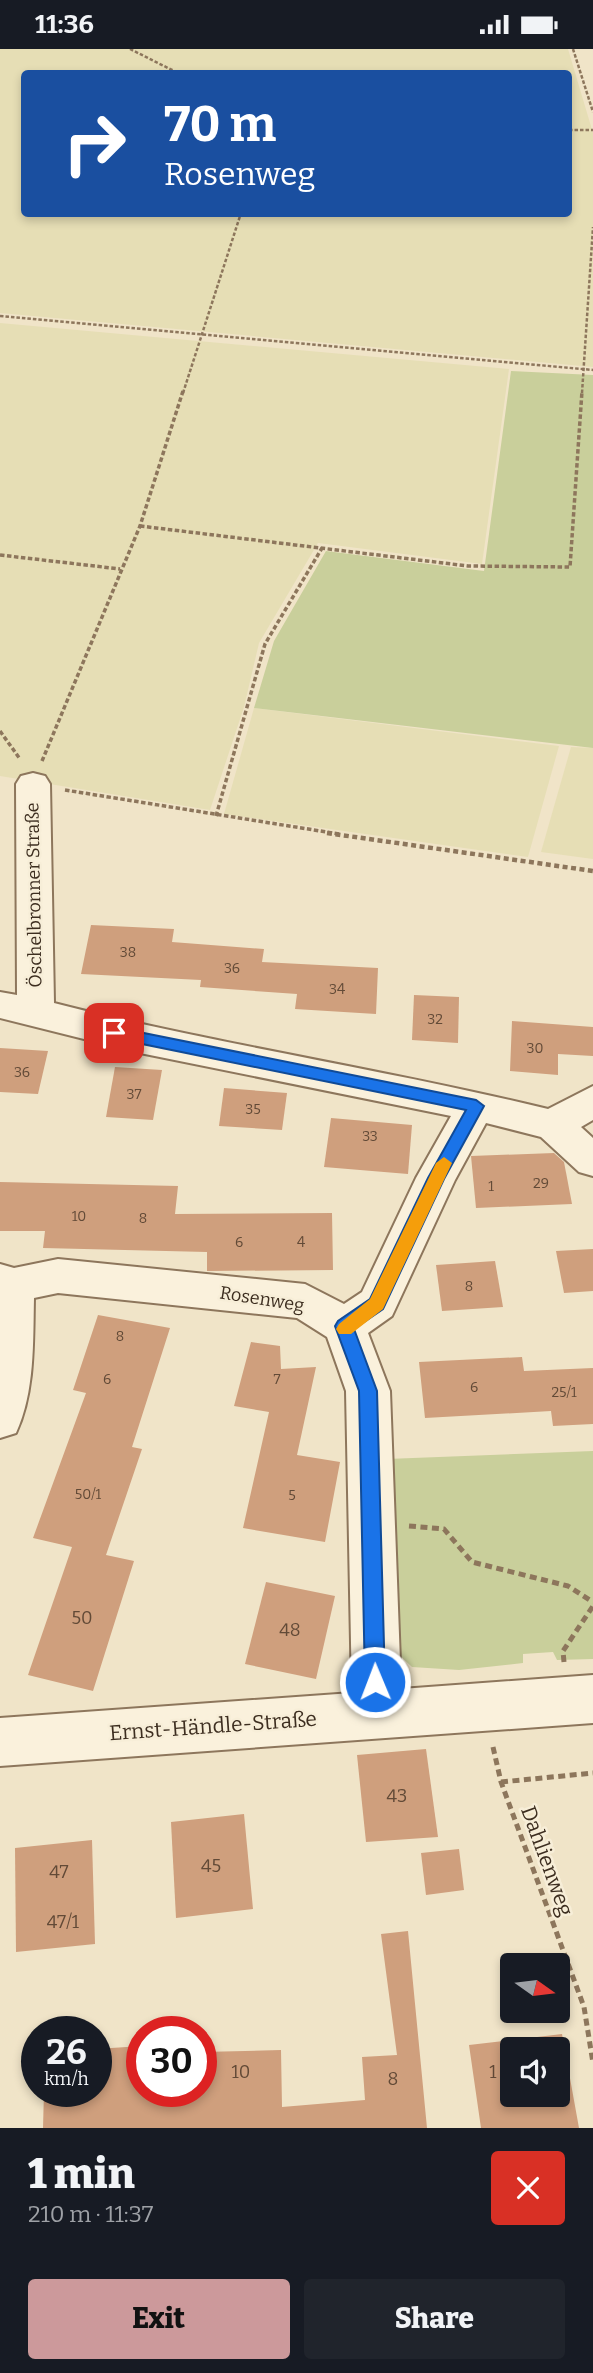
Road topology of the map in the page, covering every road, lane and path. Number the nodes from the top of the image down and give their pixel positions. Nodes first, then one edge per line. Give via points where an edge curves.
1 (130, 49) edge
2 (573, 49) edge
3 (172, 70) edge
4 (593, 112) edge
5 (572, 130) edge
6 (593, 130) edge
7 (240, 217) edge
8 (593, 227) edge
9 (0, 316) edge
10 (199, 335) junction
11 (584, 370) junction
12 (593, 370) edge
13 (140, 526) junction
14 (322, 548) junction
15 (0, 555) edge
16 (120, 569) junction
17 (33, 784) junction
18 (216, 816) junction
19 (593, 871) edge
20 (18, 1009) edge
21 (593, 1101) edge
22 (476, 1106) junction
23 (553, 1125) junction
24 (593, 1161) edge
25 (7, 1283) edge
26 (344, 1326) junction
27 (0, 1419) edge
28 (373, 1524) junction
29 (593, 1604) edge
30 (579, 1685) edge
31 (484, 1708) junction
32 (377, 1713) junction
33 (0, 1742) edge
34 (593, 1773) edge
35 (501, 1781) junction
36 (593, 2063) edge

1 - 3 path
2 - 4 path
5 - 6 path
7 - 10 path
8 - 11 path
9 - 10 path
10 - 11 path
10 - 13 path
11 - 12 path
11 - 14 path via 570,566 468,566
13 - 14 path
13 - 16 path
14 - 18 path via 265,645
15 - 16 path
16 - 17 path
17 - 18 path
17 - 20 street, Öschelbronner Straße
18 - 19 path
20 - 22 street, Öschelbronner Straße via 140,1039
21 - 23 street
22 - 23 street, Öschelbronner Straße
22 - 26 street via 436,1178 377,1304
23 - 24 street, Öschelbronner Straße
25 - 26 street, Rosenweg via 58,1276 305,1301
25 - 27 street via 10,1366
26 - 28 street via 368,1391
28 - 29 path via 444,1529 472,1562 568,1586
28 - 32 street
29 - 30 path via 563,1651
30 - 31 street, Ernst-Händle-Straße
31 - 32 street, Ernst-Händle-Straße
31 - 35 path, Dahlienweg
32 - 33 street, Ernst-Händle-Straße
34 - 35 path
35 - 36 path, Dahlienweg via 584,2007

